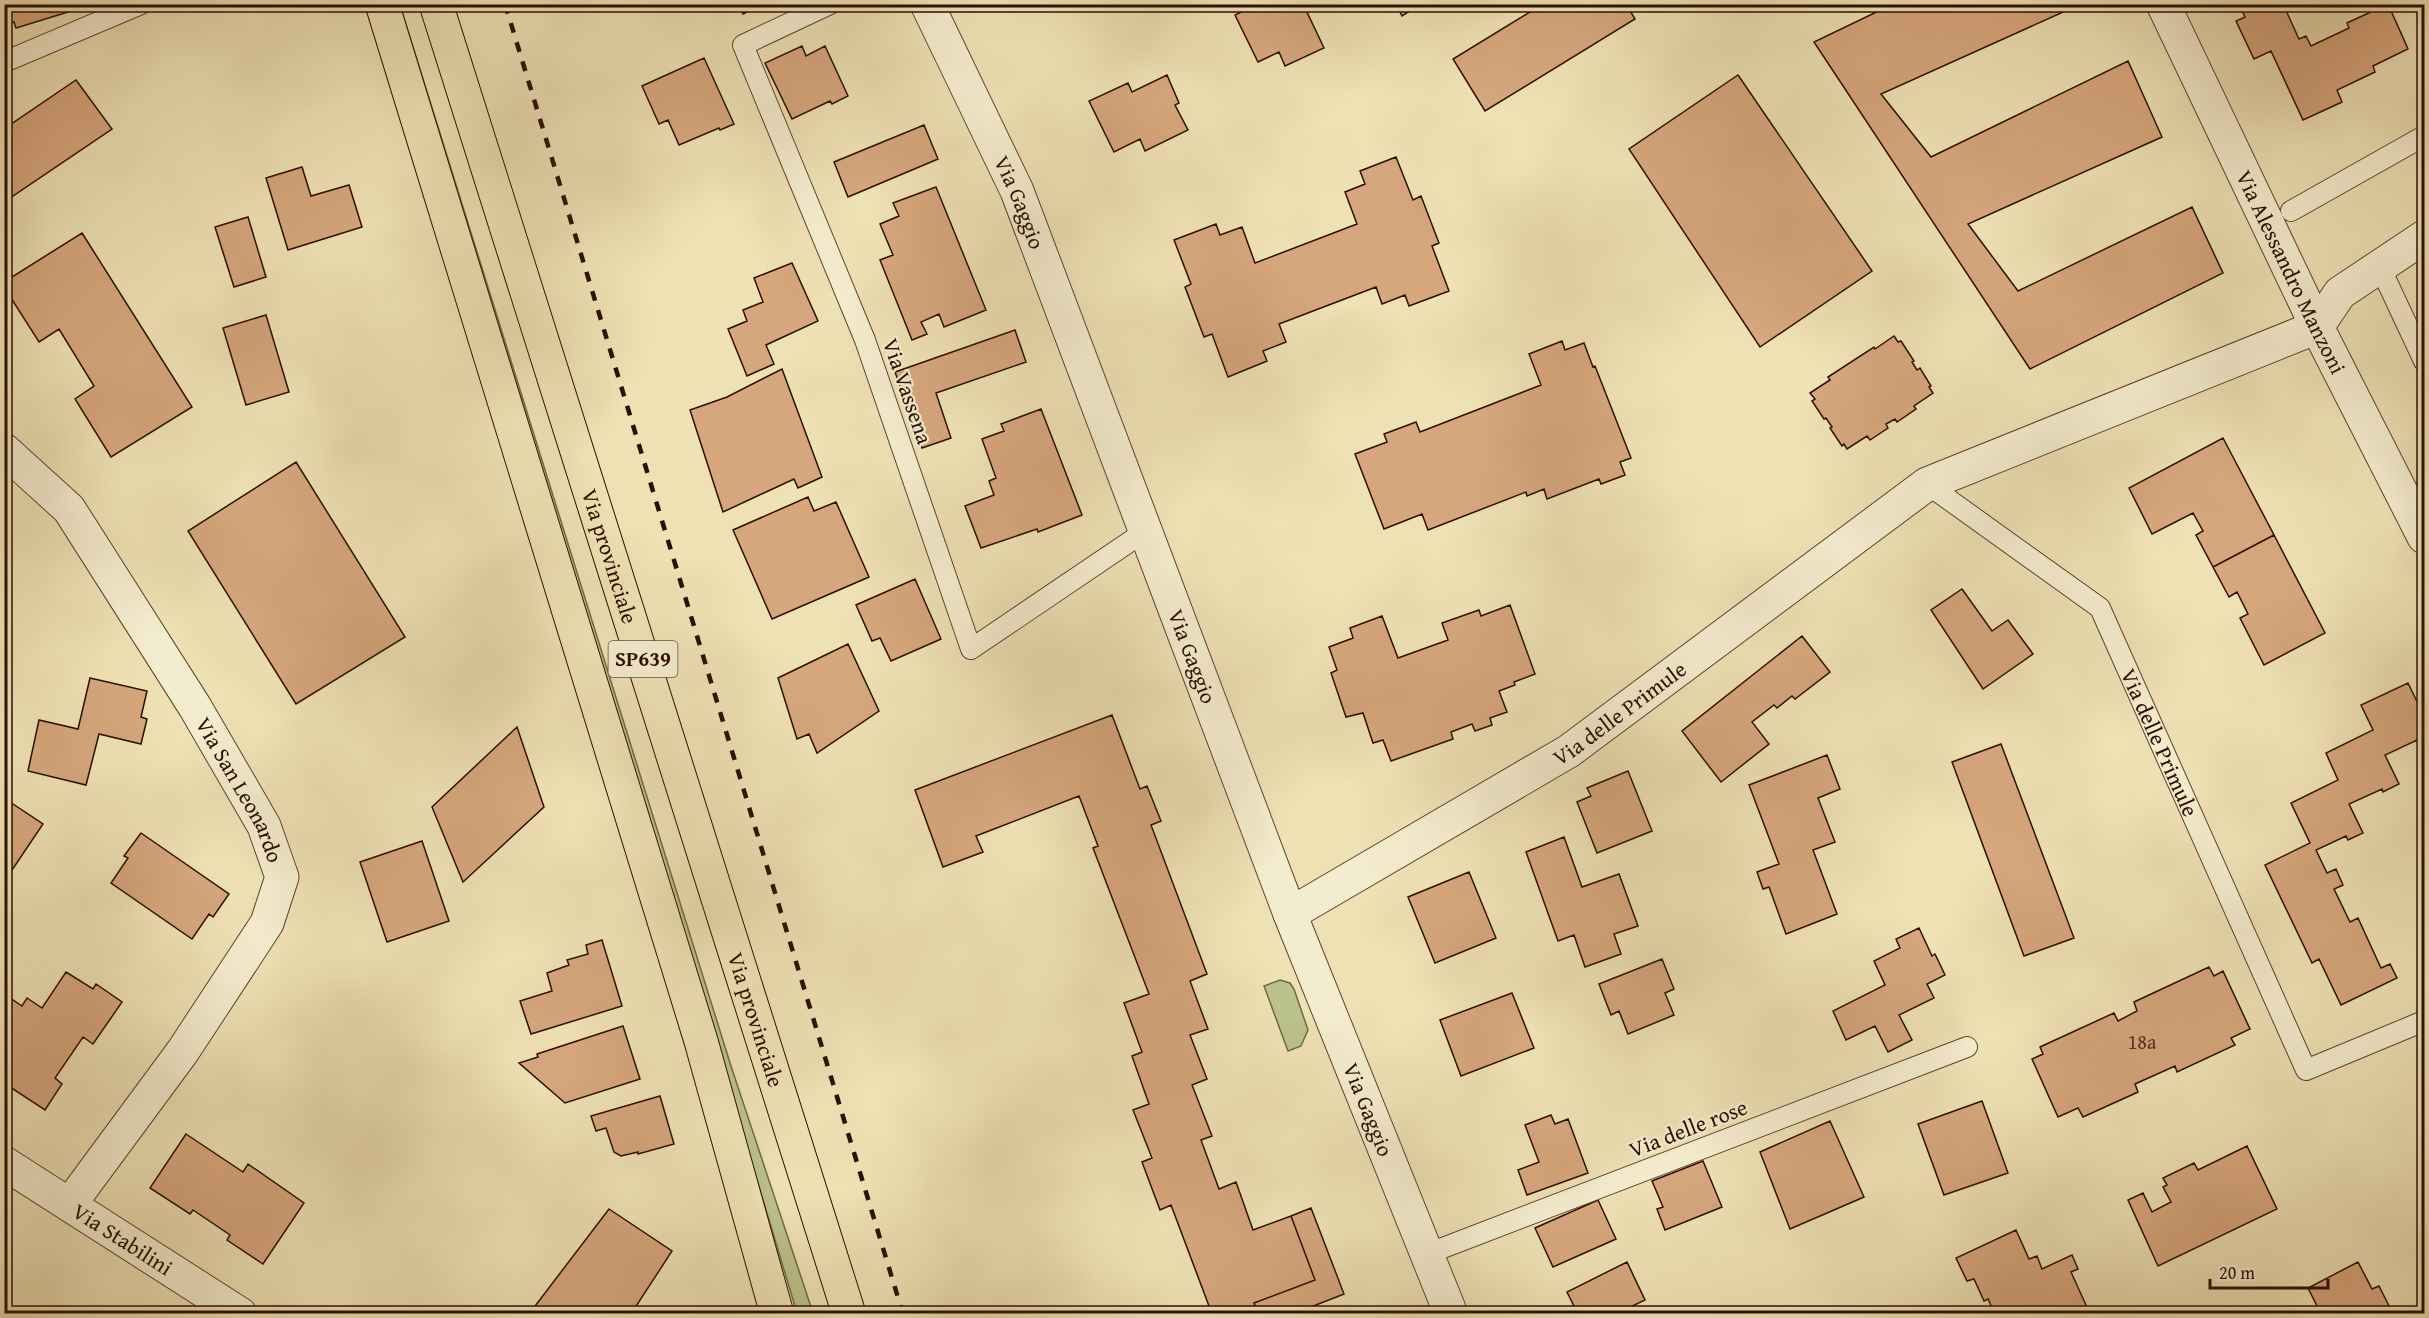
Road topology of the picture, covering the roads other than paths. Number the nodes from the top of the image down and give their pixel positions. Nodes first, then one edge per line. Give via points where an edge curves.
1 (141, 4) edge
2 (382, 4) edge
3 (436, 4) edge
4 (830, 4) edge
5 (927, 4) edge
6 (2163, 4) edge
7 (4, 62) edge
8 (2424, 136) edge
9 (2290, 211) dead end
10 (2424, 237) edge
11 (2380, 267) junction
12 (2317, 327) junction
13 (2424, 361) edge
14 (4, 450) edge
15 (1928, 484) junction
16 (1147, 530) junction
17 (2424, 537) edge
18 (1290, 914) junction
19 (2424, 1021) edge
20 (1967, 1047) dead end
21 (4, 1163) edge
22 (4, 1170) edge
23 (60, 1199) junction
24 (1427, 1254) junction
25 (240, 1314) edge
26 (777, 1314) edge
27 (849, 1314) edge
28 (1451, 1314) edge

1 - 7 lane
2 - 26 main road, SP639 via 701,1041
3 - 27 main road, Via provinciale / SP639
4 - 16 lane, Via Vassena via 744,45 865,340 971,649
5 - 16 street, Via Gaggio via 1017,191
6 - 12 street, Via Alessandro Manzoni
8 - 9 lane
10 - 11 street
11 - 12 street via 2340,292
11 - 13 lane
12 - 15 street, Via delle Primule
12 - 17 street, Via Alessandro Manzoni
14 - 23 street, Via San Leonardo via 69,509 195,707 264,826 282,877 267,923 183,1051
15 - 18 street, Via delle Primule via 1569,751
15 - 19 lane, Via delle Primule via 2100,608 2306,1070
16 - 18 street, Via Gaggio
18 - 24 street, Via Gaggio
20 - 24 lane, Via delle rose
21 - 23 street, Via Stabilini
22 - 23 street
23 - 25 street, Via Stabilini
24 - 28 street, Via Gaggio

